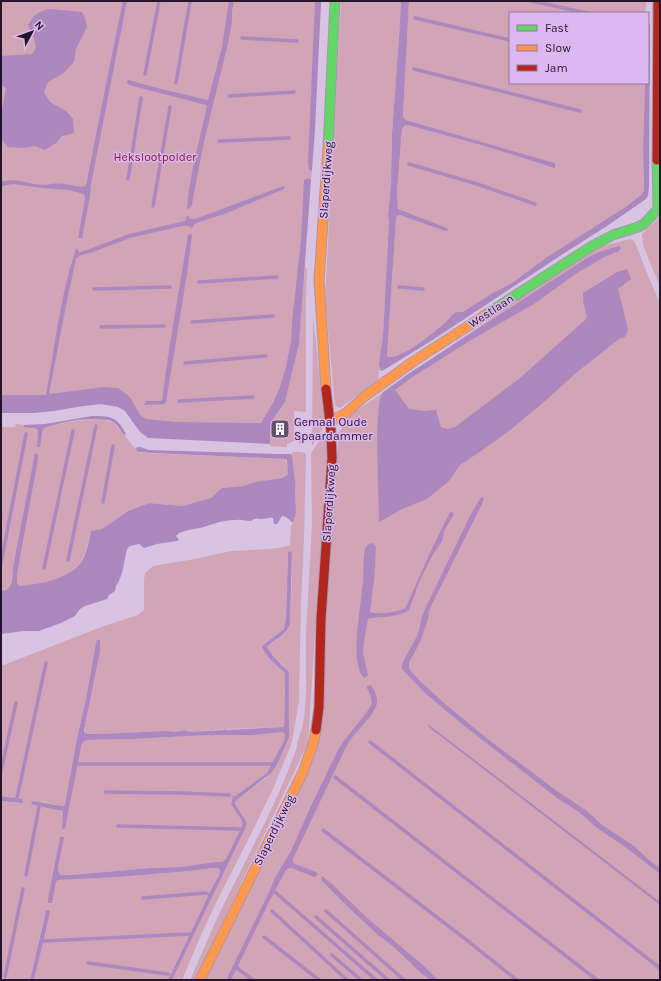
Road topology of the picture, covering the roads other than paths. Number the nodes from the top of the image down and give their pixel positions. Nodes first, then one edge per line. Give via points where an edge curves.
1 (335, 1) edge
2 (658, 1) edge
3 (659, 209) edge
4 (330, 422) junction
5 (200, 980) edge

1 - 4 street, Slaperdijkweg via 319,280
2 - 3 street, Westlaan
3 - 4 street, Westlaan via 644,224 592,246 434,347 365,396 346,413
4 - 5 street, Slaperdijkweg via 331,474 321,619 320,706 314,741 303,772

